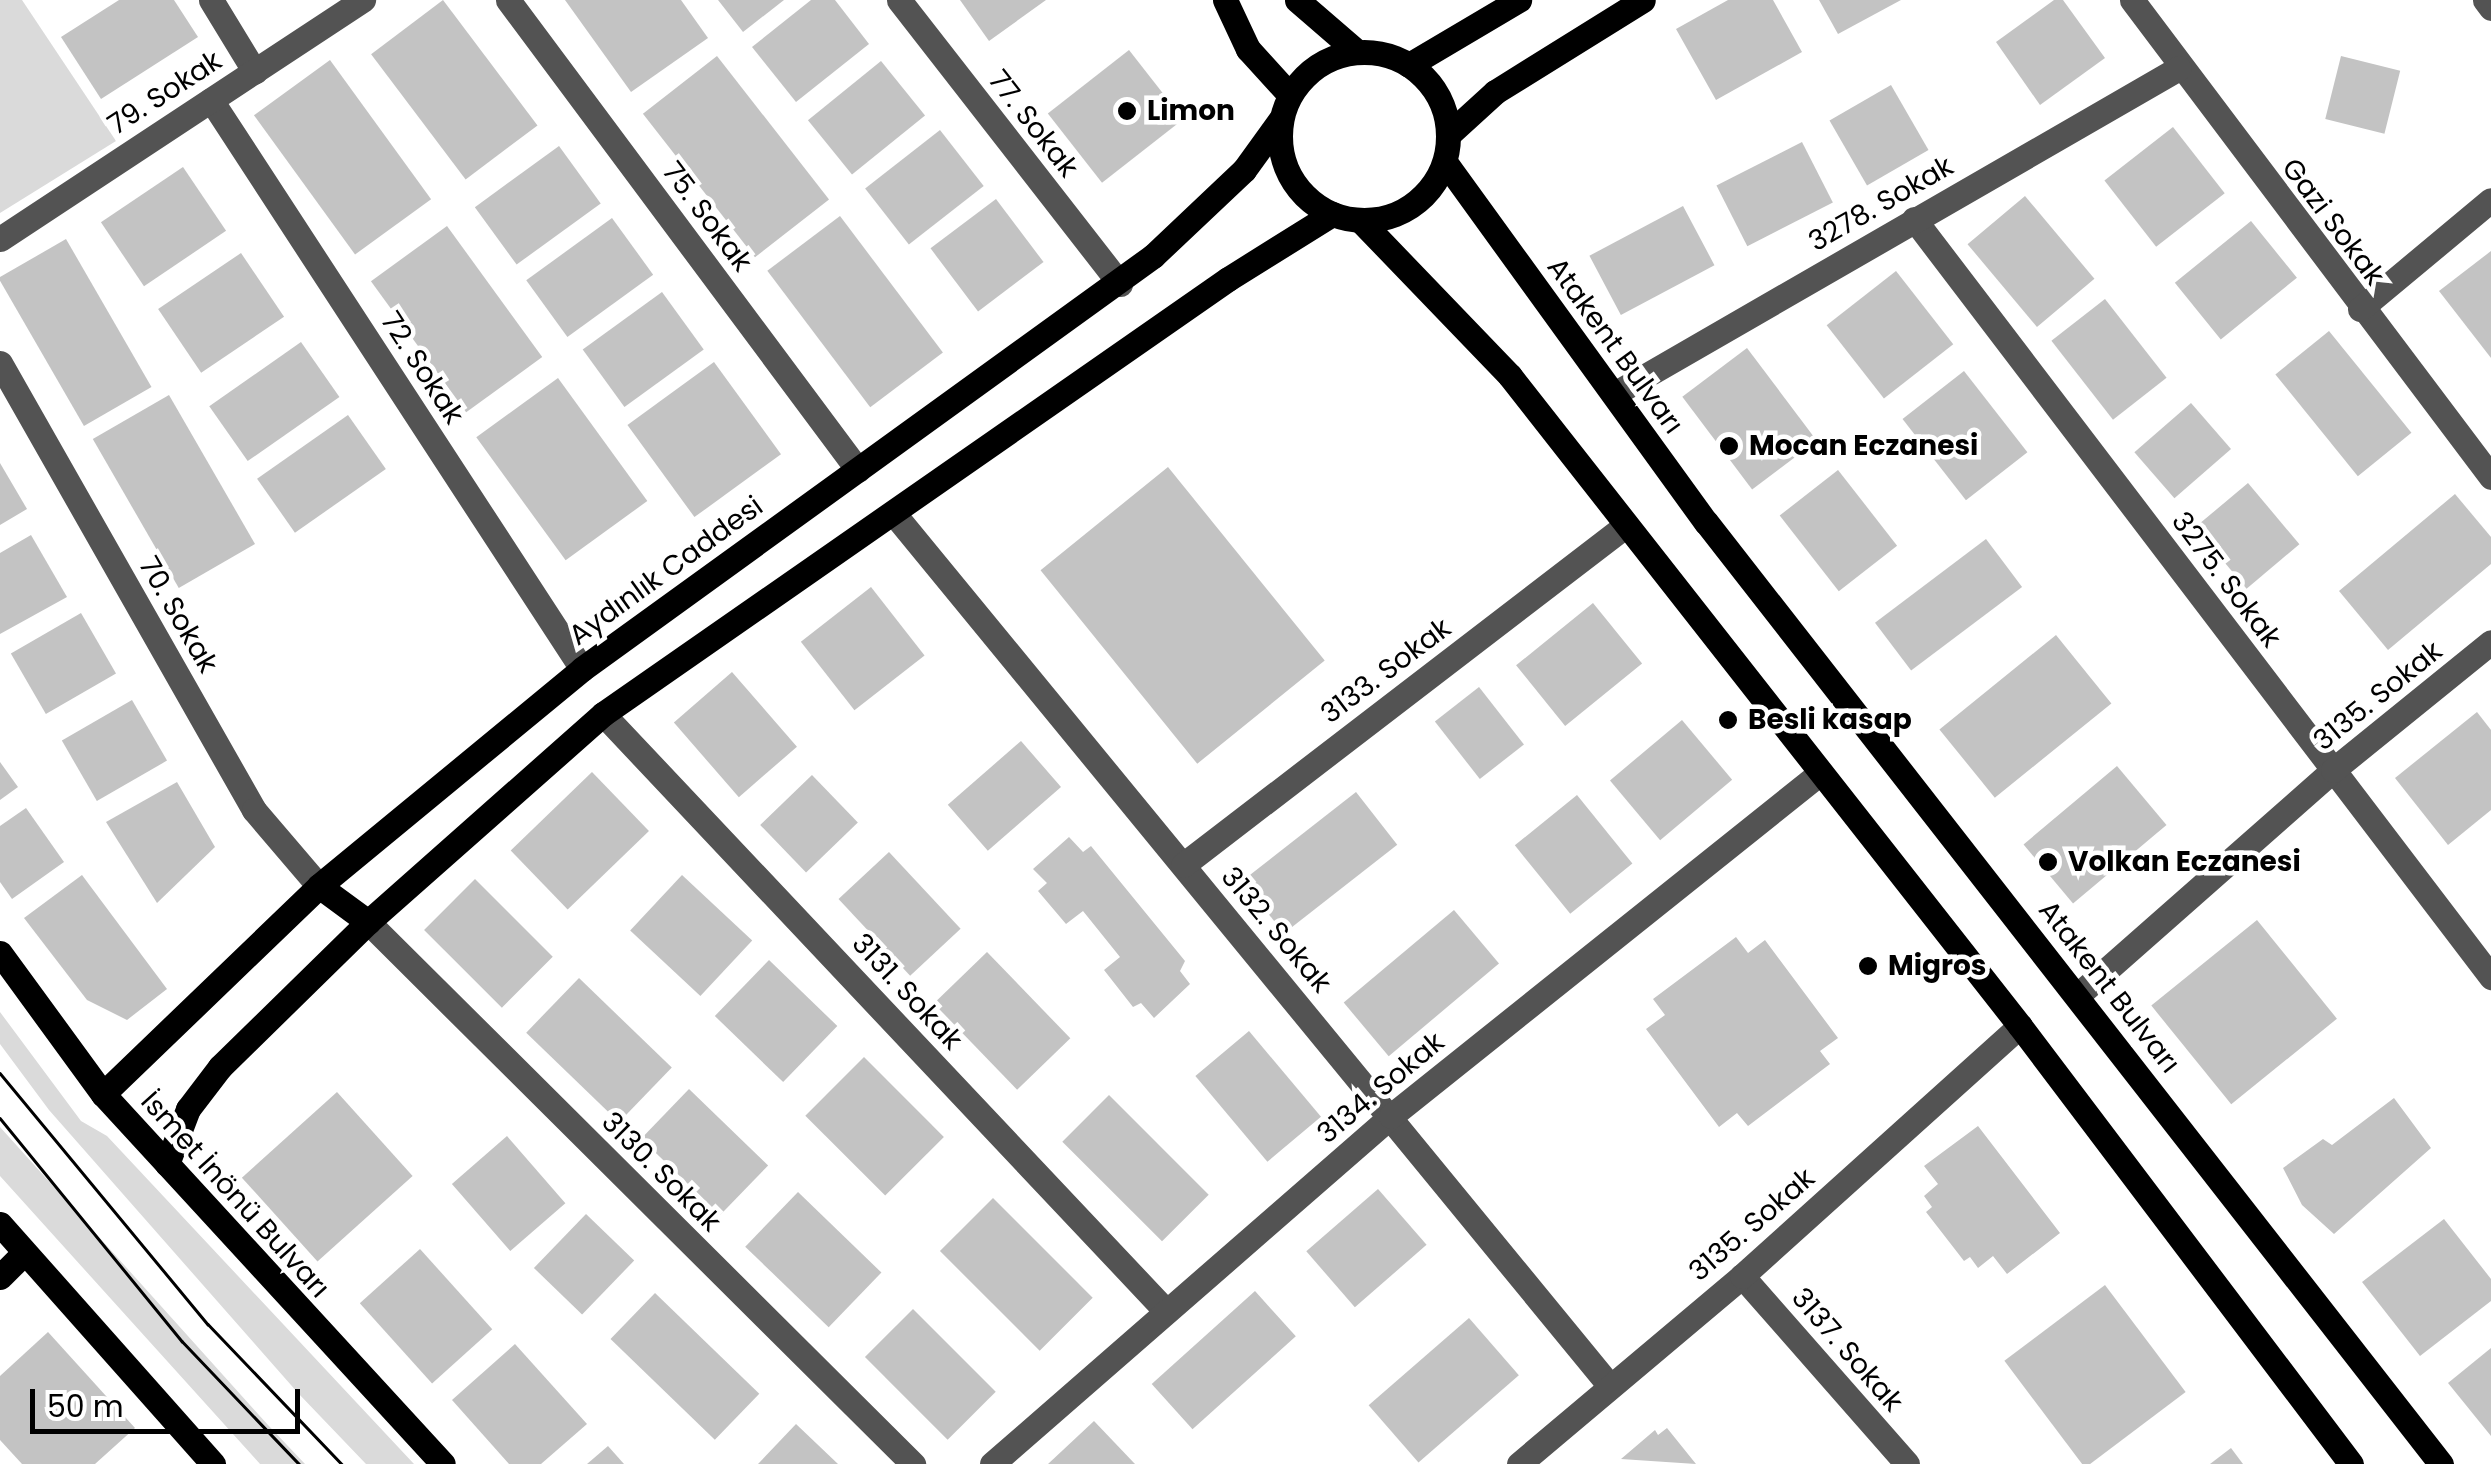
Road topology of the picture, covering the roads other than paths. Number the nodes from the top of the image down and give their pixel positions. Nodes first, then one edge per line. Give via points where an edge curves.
1 (211, 0) edge
2 (363, 0) edge
3 (508, 0) edge
4 (899, 0) edge
5 (1225, 0) edge
6 (1297, 0) edge
7 (1518, 0) edge
8 (1642, 0) edge
9 (2132, 0) edge
10 (2485, 0) edge
11 (2491, 8) edge
12 (1356, 51) junction
13 (1410, 65) junction
14 (2179, 68) junction
15 (254, 72) junction
16 (1289, 94) junction
17 (211, 100) junction
18 (1280, 120) junction
19 (1448, 134) junction
20 (1445, 162) junction
21 (2491, 200) edge
22 (1332, 214) junction
23 (1914, 218) junction
24 (1360, 220) junction
25 (0, 239) edge
26 (1120, 284) junction
27 (2360, 309) junction
28 (0, 363) edge
29 (1614, 394) junction
30 (858, 470) junction
31 (2491, 476) edge
32 (895, 514) junction
33 (1626, 526) junction
34 (2491, 642) edge
35 (582, 669) junction
36 (603, 714) junction
37 (2333, 770) junction
38 (1820, 772) junction
39 (1184, 865) junction
40 (319, 886) junction
41 (368, 922) junction
42 (0, 953) edge
43 (2491, 977) edge
44 (2078, 995) junction
45 (2020, 1026) junction
46 (103, 1094) junction
47 (1391, 1116) junction
48 (167, 1164) junction
49 (0, 1224) edge
50 (24, 1253) junction
51 (1742, 1276) junction
52 (0, 1277) edge
53 (1166, 1311) junction
54 (1608, 1384) junction
55 (213, 1464) edge
56 (443, 1464) edge
57 (912, 1464) edge
58 (992, 1464) edge
59 (1519, 1464) edge
60 (1907, 1464) edge
61 (2351, 1464) edge
62 (2441, 1464) edge

1 - 15 street
2 - 15 street, 79. Sokak
3 - 30 street, 75. Sokak
4 - 26 street, 77. Sokak
5 - 16 main road via 1248,49
6 - 12 main road
7 - 13 main road
8 - 19 main road via 1496,92
9 - 14 street, Gazi Sokak
10 - 11 street
12 - 13 main road
12 - 16 main road via 1318,65
13 - 19 main road via 1444,107
14 - 23 street, 3278. Sokak
14 - 27 street, Gazi Sokak
15 - 17 street, 79. Sokak
16 - 18 main road
17 - 25 street, 79. Sokak
17 - 35 street, 72. Sokak
18 - 22 main road via 1289,176
18 - 26 main road, Aydınlık Caddesi via 1244,170
19 - 20 main road
20 - 24 main road via 1412,206
20 - 29 main road, Atakent Bulvarı
21 - 27 street
22 - 24 main road
22 - 32 main road via 1228,279
23 - 29 street, 3278. Sokak
23 - 37 street, 3275. Sokak
24 - 33 main road via 1510,376
26 - 30 main road, Aydınlık Caddesi
27 - 31 street, Gazi Sokak
28 - 40 street, 70. Sokak via 254,810
29 - 44 main road, Atakent Bulvarı via 1706,522
30 - 35 main road, Aydınlık Caddesi
32 - 36 main road
32 - 39 street, 3132. Sokak
33 - 38 main road
33 - 39 street, 3133. Sokak
34 - 37 street, 3135. Sokak
35 - 40 main road, Aydınlık Caddesi
36 - 41 main road
36 - 53 street, 3131. Sokak
37 - 43 street, 3275. Sokak
37 - 44 street, 3135. Sokak
38 - 45 main road
38 - 47 street, 3134. Sokak
39 - 47 street, 3132. Sokak
40 - 41 main road
40 - 46 main road, Aydınlık Caddesi
41 - 48 main road via 220,1068 188,1109
41 - 57 street, 3130. Sokak
42 - 46 main road, İsmet İnönü Bulvarı
44 - 62 main road, Atakent Bulvarı
45 - 51 street, 3135. Sokak
45 - 61 main road
46 - 48 main road, İsmet İnönü Bulvarı
47 - 53 street, 3134. Sokak
47 - 54 street, 3132. Sokak
48 - 56 main road, İsmet İnönü Bulvarı
49 - 50 main road
50 - 52 main road
50 - 55 main road
51 - 54 street, 3135. Sokak
51 - 60 street, 3137. Sokak
53 - 58 street, 3134. Sokak
54 - 59 street, 3135. Sokak

